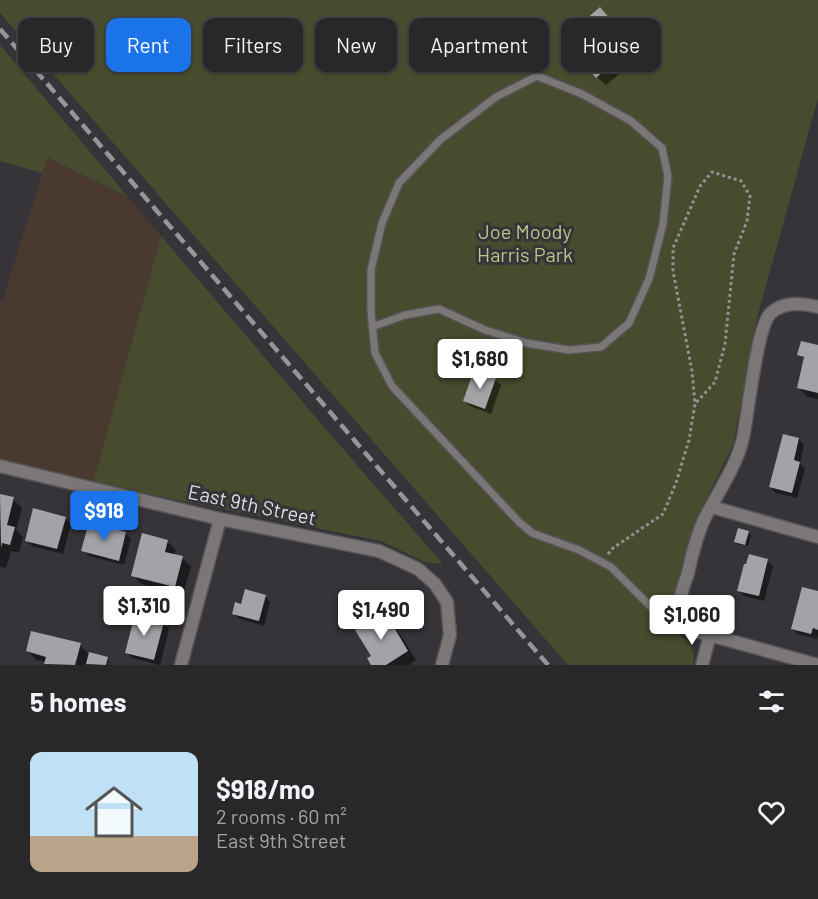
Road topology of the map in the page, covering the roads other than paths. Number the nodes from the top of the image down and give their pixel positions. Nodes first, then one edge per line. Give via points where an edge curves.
1 (818, 307) edge
2 (372, 327) junction
3 (0, 466) edge
4 (712, 507) junction
5 (220, 519) junction
6 (818, 537) edge
7 (684, 624) junction
8 (710, 635) junction
9 (818, 664) edge
10 (181, 665) edge
11 (442, 665) edge
12 (702, 665) edge

1 - 4 street via 794,304 776,309 767,318 739,450
2 - 2 lane via 371,270 382,223 399,183 441,140 496,97 537,76 582,94 631,121 662,148 668,176 663,224 650,279 629,323 601,347 569,351 526,344 439,309 405,315
2 - 7 lane via 375,352 392,386 519,522 532,532 611,567 658,614
3 - 5 street, East 9th Street
4 - 6 street
4 - 7 street via 696,540 679,604
5 - 10 street
5 - 11 street, East 9th Street via 379,551 418,569 447,602 450,635
7 - 8 street
8 - 9 street
8 - 12 street

